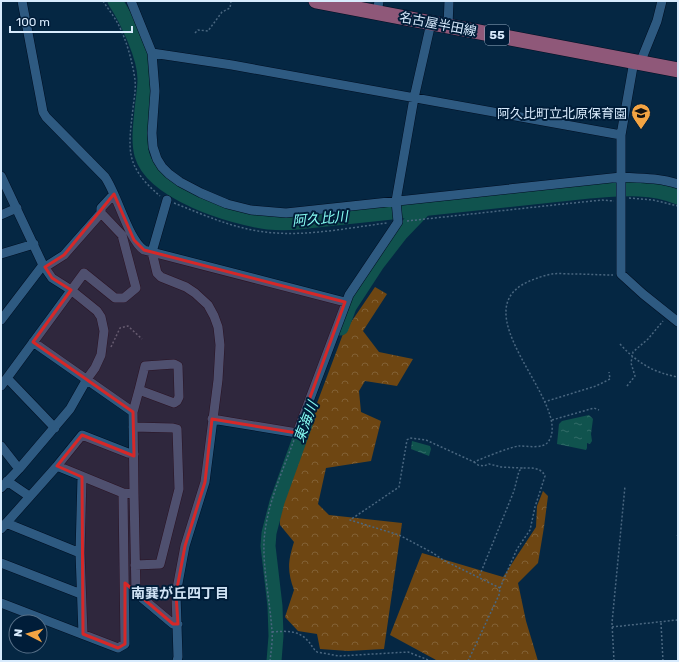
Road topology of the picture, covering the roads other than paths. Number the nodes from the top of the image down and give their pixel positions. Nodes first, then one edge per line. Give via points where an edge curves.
1 (22, 1) edge
2 (131, 1) edge
3 (316, 1) edge
4 (449, 1) edge
5 (662, 1) edge
6 (378, 7) edge
7 (432, 23) junction
8 (448, 26) junction
9 (152, 53) junction
10 (637, 62) junction
11 (678, 70) edge
12 (414, 98) junction
13 (621, 135) junction
14 (1, 176) edge
15 (621, 177) junction
16 (678, 184) edge
17 (114, 194) junction
18 (167, 200) road end
19 (396, 201) junction
20 (17, 208) junction
21 (101, 213) junction
22 (1, 215) edge
23 (34, 244) junction
24 (152, 252) junction
25 (1, 254) edge
26 (44, 266) junction
27 (71, 290) junction
28 (346, 302) junction
29 (1, 320) edge
30 (678, 322) edge
31 (33, 342) junction
32 (7, 378) junction
33 (87, 379) junction
34 (1, 386) edge
35 (139, 390) junction
36 (133, 412) junction
37 (212, 419) junction
38 (133, 427) junction
39 (55, 428) junction
40 (1, 446) edge
41 (134, 454) junction
42 (57, 466) junction
43 (19, 469) junction
44 (82, 477) junction
45 (4, 484) edge
46 (123, 493) junction
47 (134, 494) junction
48 (29, 496) junction
49 (4, 526) edge
50 (80, 553) junction
51 (1, 563) edge
52 (135, 565) junction
53 (81, 594) junction
54 (1, 603) edge
55 (178, 624) junction
56 (83, 634) junction
57 (177, 661) edge

1 - 17 street via 46,117 105,177
2 - 9 street
3 - 6 main road, 名古屋半田線 / 55
4 - 8 street
5 - 10 street via 657,21
6 - 7 main road, 名古屋半田線 / 55
7 - 8 main road, 名古屋半田線 / 55
7 - 12 street
8 - 10 main road, 名古屋半田線 / 55
9 - 12 street
9 - 19 street via 155,91 153,147 162,167 180,182 227,204 269,213 303,212
10 - 11 main road, 名古屋半田線 / 55
10 - 13 street
12 - 13 street
12 - 19 street
13 - 15 street
14 - 20 street
15 - 16 street
15 - 19 street
15 - 30 street via 622,274
17 - 21 street via 101,208
17 - 24 street via 134,240 140,248
18 - 24 street
19 - 28 street via 398,222 348,295
20 - 22 street
20 - 23 street
21 - 26 street via 64,255
21 - 27 street via 122,235 136,288 124,298 115,298 84,273
23 - 25 street
23 - 26 street
24 - 28 street
24 - 37 street via 159,276 195,293 208,305 214,316 220,345
26 - 27 street via 52,278
26 - 29 street
27 - 31 street
27 - 33 street via 102,317 104,331 101,355 96,368
28 - 37 street via 297,433
31 - 32 street
31 - 33 street
32 - 34 street
32 - 39 street
33 - 36 street
33 - 39 street via 70,409
35 - 35 street via 174,403 179,397 178,366 145,366
35 - 36 street
36 - 38 street
37 - 55 street via 205,482 185,546 176,594
38 - 41 street
38 - 52 street via 177,429 179,489 160,564
39 - 43 street
40 - 43 street
41 - 42 street via 82,435
41 - 47 street
42 - 44 street
42 - 48 street
43 - 45 street
44 - 46 street
44 - 50 street
45 - 48 street
46 - 47 street
46 - 56 street via 126,644 118,648
47 - 52 street
48 - 49 street
49 - 50 street
50 - 53 street
51 - 53 street
52 - 55 street via 136,593 173,624
53 - 56 street
54 - 56 street
55 - 57 street

